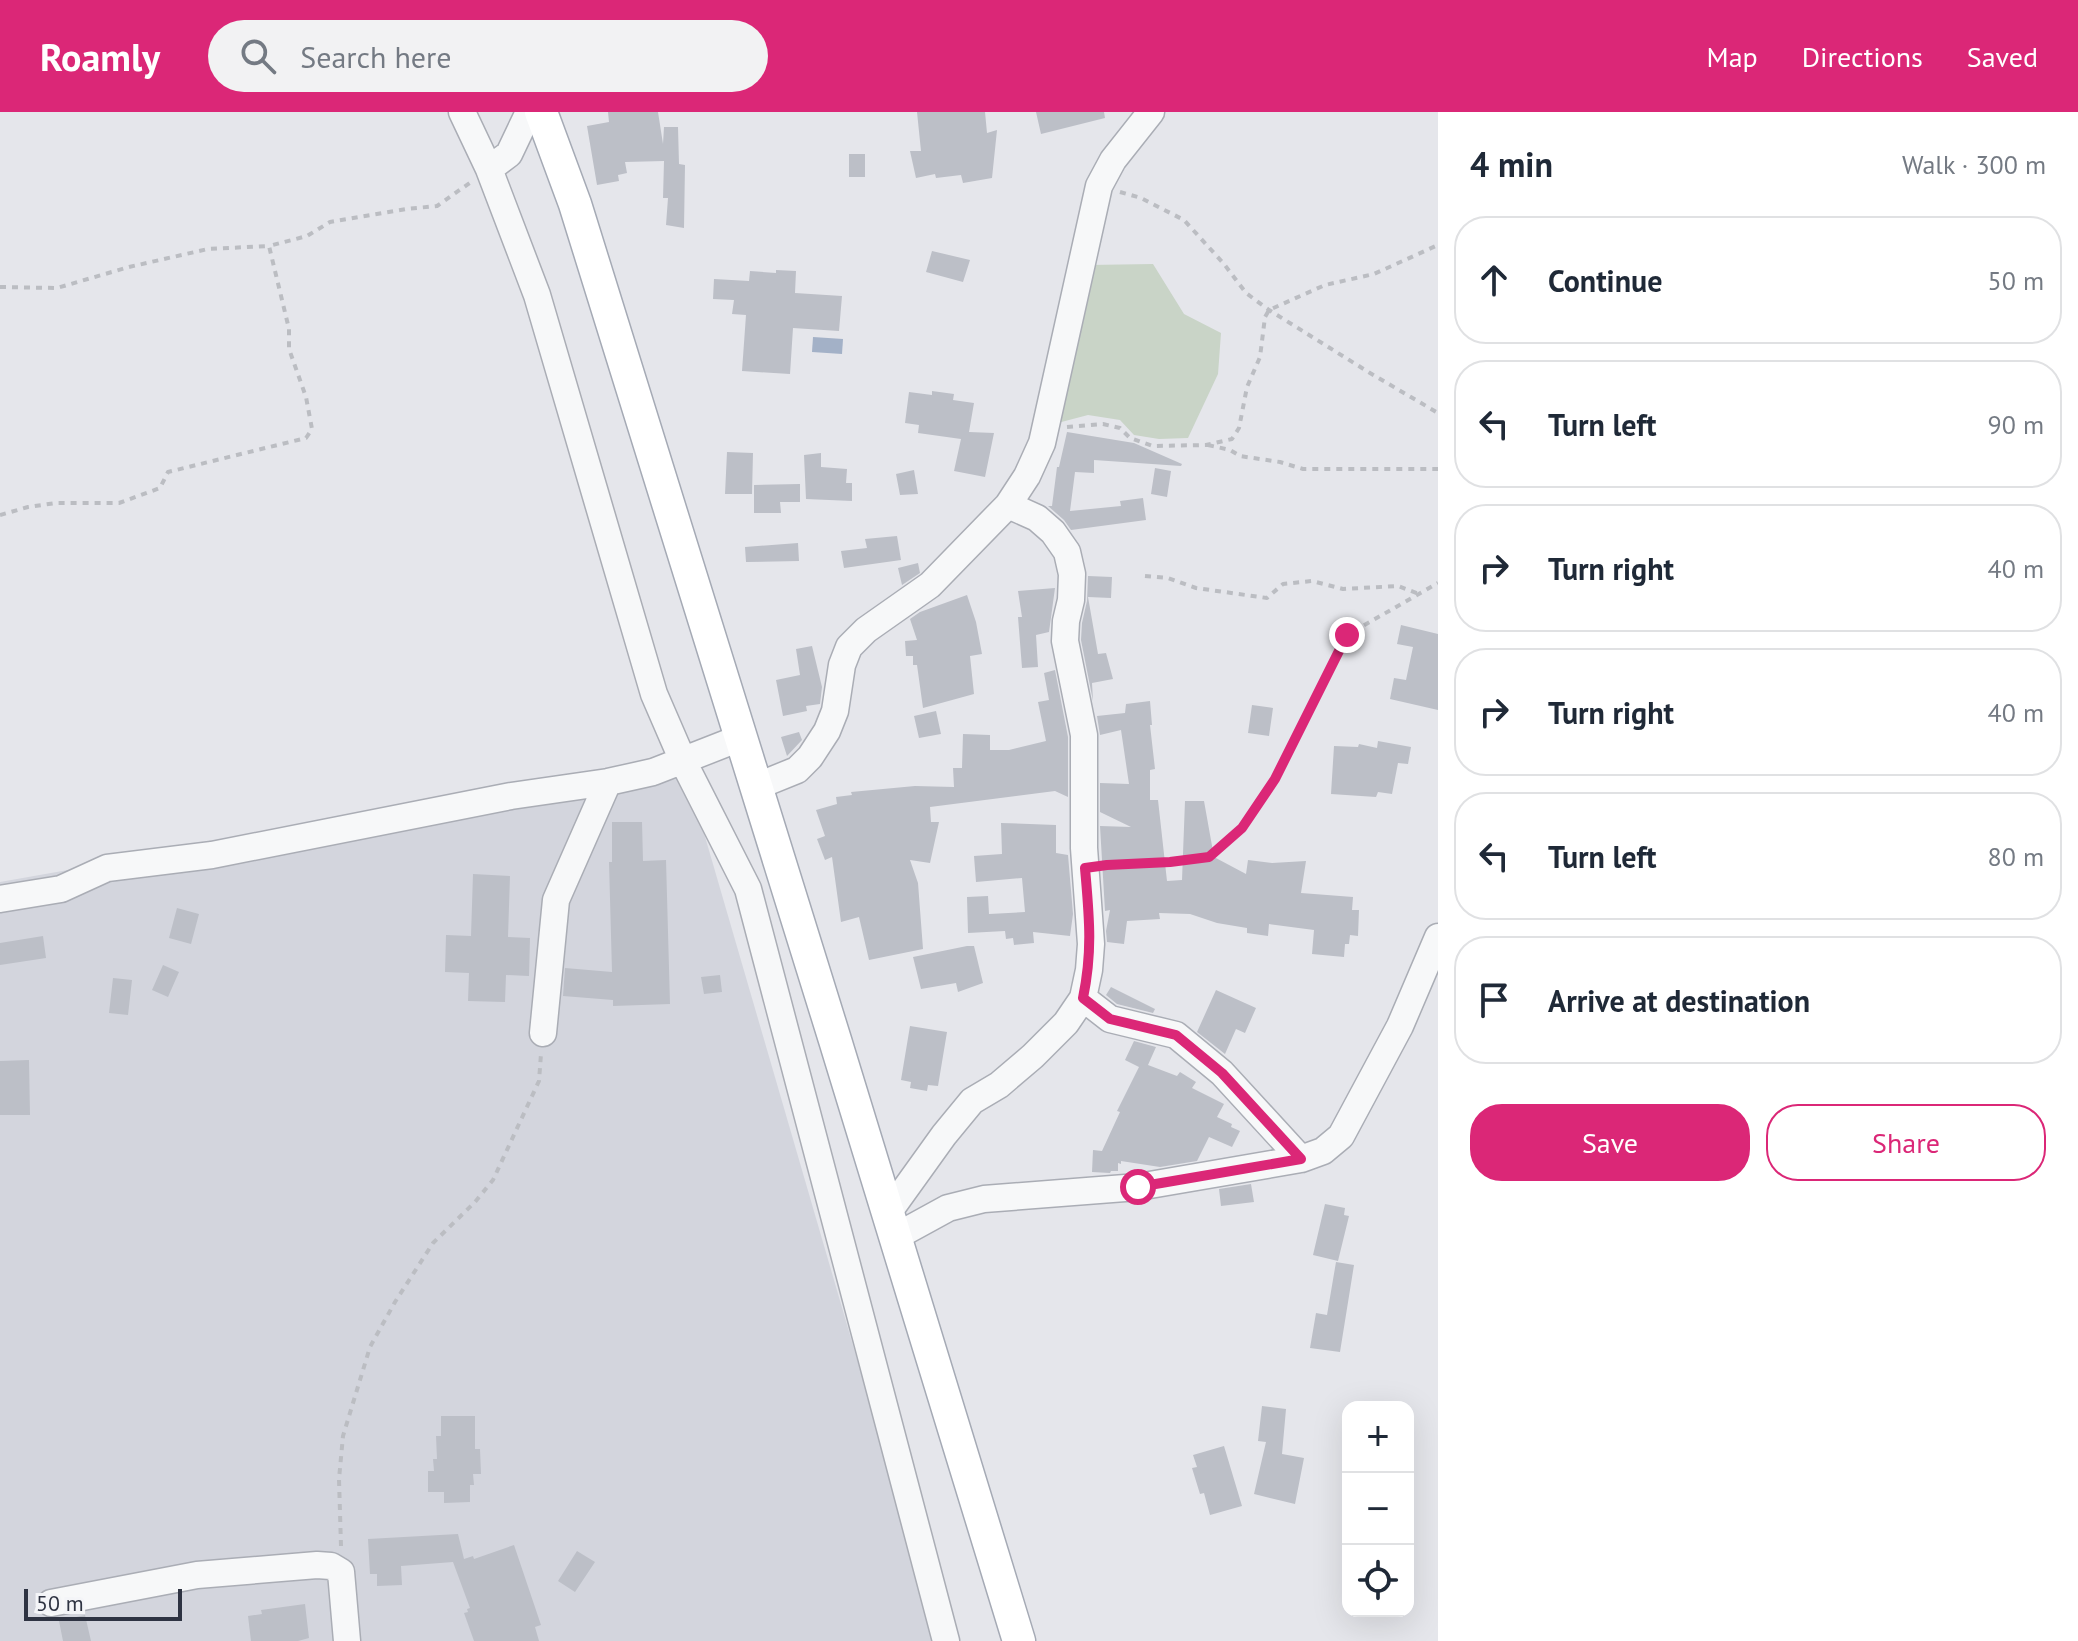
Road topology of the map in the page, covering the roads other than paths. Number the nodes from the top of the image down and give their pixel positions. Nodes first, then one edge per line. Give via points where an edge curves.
1 (462, 112) edge
2 (529, 112) edge
3 (541, 112) edge
4 (1151, 112) edge
5 (489, 169) junction
6 (1008, 505) junction
7 (740, 738) junction
8 (683, 761) junction
9 (608, 782) junction
10 (755, 787) junction
11 (0, 899) edge
12 (1438, 937) edge
13 (1083, 998) junction
14 (543, 1033) road end
15 (1301, 1159) junction
16 (891, 1225) junction
17 (51, 1603) dead end
18 (347, 1641) edge
19 (946, 1641) edge
20 (1019, 1641) edge

1 - 5 street
2 - 5 street via 509,154
3 - 7 main road via 575,204
4 - 6 street via 1099,186 1042,443
5 - 8 street via 537,295 654,694
6 - 10 street via 930,585 849,647 835,711 810,757 797,770
6 - 13 street via 1053,532 1067,552 1072,574 1065,641 1084,735 1091,944
7 - 8 street
7 - 10 main road
8 - 9 street
8 - 19 street via 748,889
9 - 11 street via 212,855 107,868 61,889
9 - 14 street via 556,900
10 - 16 main road
12 - 15 street via 1400,1026 1341,1136 1323,1151
13 - 15 street via 1110,1019 1176,1035 1222,1073
13 - 16 street via 1033,1056 972,1101 944,1135
15 - 16 street via 1138,1187 984,1199
16 - 20 main road
17 - 18 street via 197,1575 331,1566 341,1572

